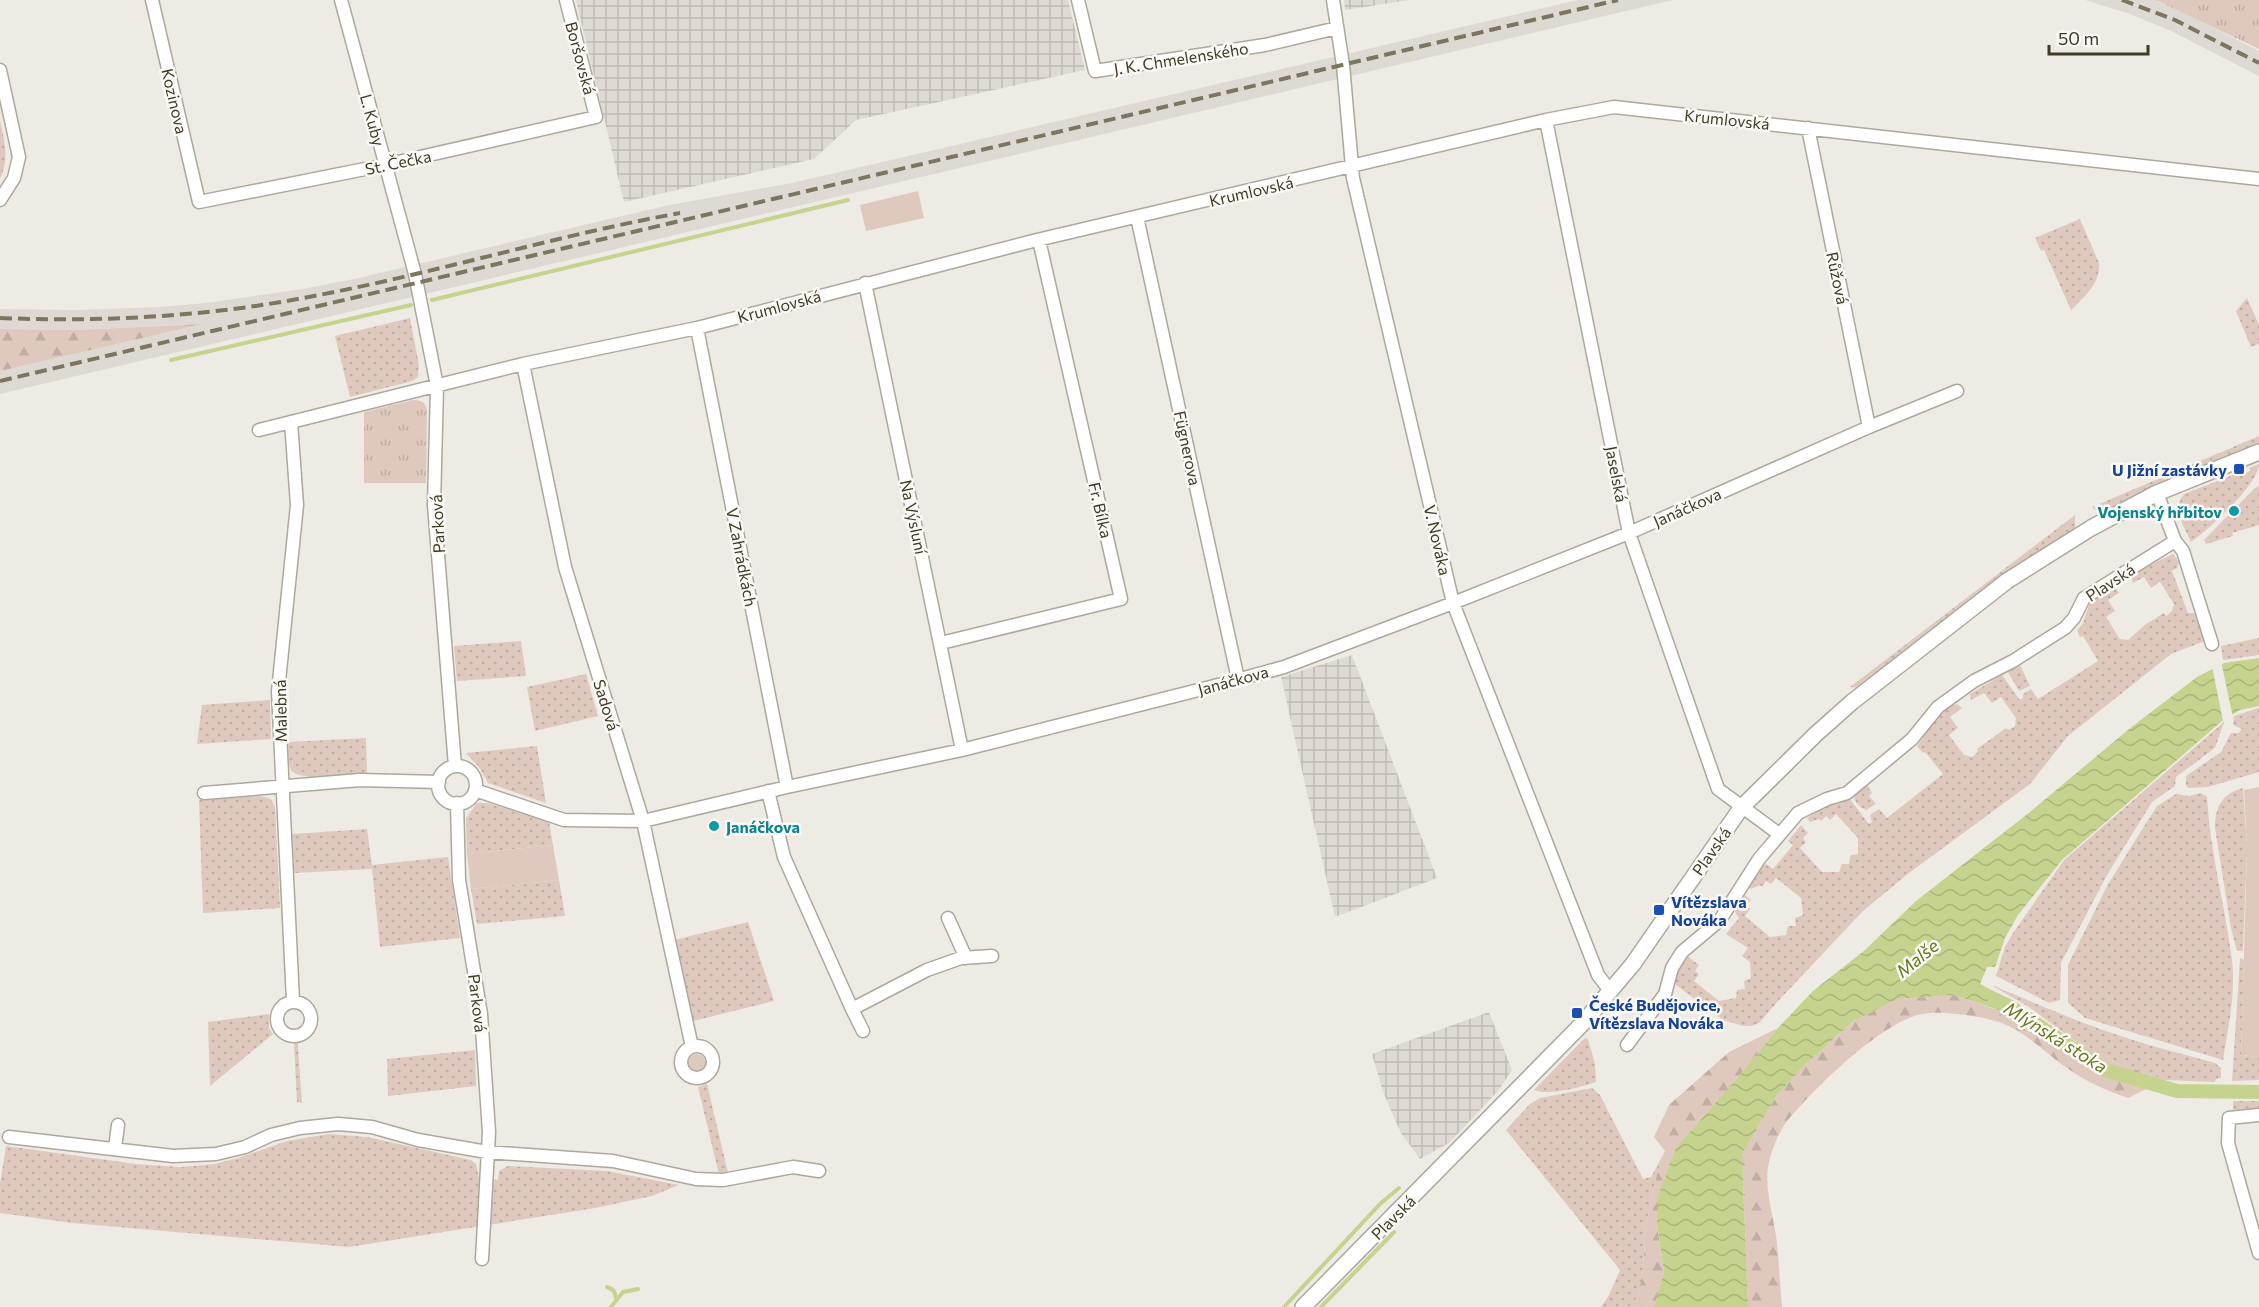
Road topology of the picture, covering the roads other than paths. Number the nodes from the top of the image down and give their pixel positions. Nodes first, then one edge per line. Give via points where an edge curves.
1 (152, 0) edge
2 (341, 0) edge
3 (566, 0) edge
4 (1078, 0) edge
5 (1333, 0) edge
6 (1338, 35) junction
7 (0, 70) edge
8 (596, 117) joint
9 (1546, 120) junction
10 (1808, 128) junction
11 (385, 165) junction
12 (1351, 167) junction
13 (2259, 179) edge
14 (0, 200) edge
15 (199, 202) joint
16 (1137, 217) junction
17 (1039, 240) junction
18 (416, 279) joint
19 (865, 283) junction
20 (697, 328) junction
21 (523, 364) junction
22 (437, 386) junction
23 (1957, 391) dead end
24 (291, 422) junction
25 (1869, 427) junction
26 (259, 430) dead end
27 (2259, 452) edge
28 (2157, 493) junction
29 (1629, 533) junction
30 (2179, 546) junction
31 (1453, 603) junction
32 (941, 643) junction
33 (2212, 644) dead end
34 (1238, 679) junction
35 (962, 750) junction
36 (455, 766) junction
37 (439, 782) junction
38 (282, 787) junction
39 (787, 787) junction
40 (475, 790) junction
41 (768, 791) junction
42 (204, 793) dead end
43 (457, 803) junction
44 (1741, 808) junction
45 (643, 821) junction
46 (1779, 834) junction
47 (948, 918) dead end
48 (992, 956) dead end
49 (966, 958) junction
50 (1611, 992) junction
51 (293, 1001) dead end
52 (852, 1009) junction
53 (863, 1031) dead end
54 (1627, 1045) dead end
55 (692, 1047) dead end
56 (2259, 1115) edge
57 (118, 1125) dead end
58 (9, 1137) dead end
59 (115, 1148) junction
60 (487, 1152) junction
61 (819, 1172) dead end
62 (2259, 1253) edge
63 (482, 1259) dead end
64 (1303, 1307) edge

1 - 15 street, Kozinova
2 - 11 street, L. Kuby
3 - 8 street, Boršovská
4 - 6 street, J. K. Chmelenského via 1095,71
5 - 6 street, V. Nováka
6 - 12 street, V. Nováka
7 - 14 street via 19,157 15,178
8 - 11 street, St. Čečka
9 - 10 street, Krumlovská via 1614,107
9 - 12 street, Krumlovská
9 - 29 street, Jaselská
10 - 13 street, Krumlovská
10 - 25 street, Růžová
11 - 15 street, St. Čečka
11 - 18 street, L. Kuby
12 - 16 street, Krumlovská
12 - 31 street, V. Nováka
16 - 17 street, Krumlovská
16 - 34 street, Fügnerova
17 - 19 street, Krumlovská
17 - 32 street, Fr. Bílka via 1121,598
18 - 22 street, Parková
19 - 20 street, Krumlovská
19 - 32 street, Na Výsluní
20 - 21 street, Krumlovská
20 - 39 street, V Zahrádkách
21 - 22 street, Krumlovská
21 - 45 street, Sadová via 565,567
22 - 24 street, Krumlovská
22 - 36 street, Parková via 434,505
23 - 25 street, Janáčkova
24 - 26 street, Krumlovská
24 - 38 street, Malebná via 297,505 278,691
25 - 29 street, Janáčkova
27 - 28 street, Plavská
28 - 30 street
28 - 44 street, Plavská via 2091,528 2007,581 1852,702
29 - 31 street, Janáčkova
29 - 44 street, Jaselská via 1718,789
30 - 33 street
30 - 46 street, Plavská via 2084,598 2070,625 2013,662 1974,681 1938,707 1912,739 1847,793 1798,813
31 - 34 street, Janáčkova via 1284,667
31 - 50 street, V. Nováka via 1598,975
32 - 35 street, Na Výsluní
34 - 35 street, Janáčkova
35 - 39 street, Janáčkova
36 - 37 street via 444,771
36 - 40 street via 471,772
37 - 38 street via 360,780
37 - 43 street via 441,794
38 - 42 street
38 - 51 street, Malebná
39 - 41 street, Janáčkova
40 - 43 street via 468,800
40 - 45 street, Janáčkova via 564,820
41 - 45 street, Janáčkova
41 - 52 street via 784,857
43 - 60 street, Parková via 459,880 481,1014
44 - 46 street, Jaselská
44 - 50 street, Plavská
45 - 55 street, Sadová
46 - 54 street, Plavská via 1720,920 1682,952 1672,968 1665,994
47 - 49 street
48 - 49 street
49 - 52 street via 927,970
50 - 64 street, Plavská
52 - 53 street
56 - 62 street via 2229,1118 2228,1143
57 - 59 street
58 - 59 street
59 - 60 street via 173,1156 216,1154 271,1135 338,1124
60 - 61 street via 613,1161 696,1179 723,1180 793,1167
60 - 63 street, Parková

